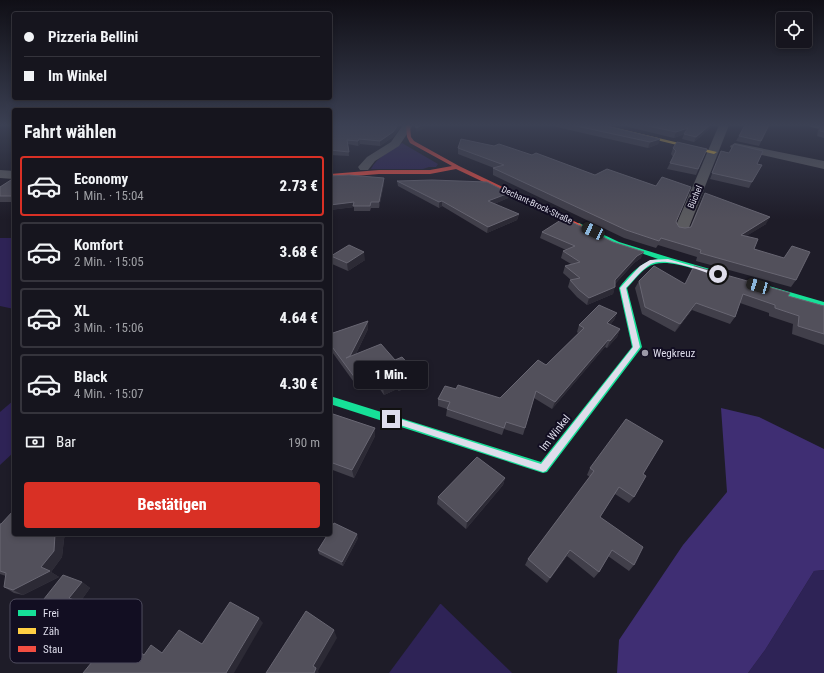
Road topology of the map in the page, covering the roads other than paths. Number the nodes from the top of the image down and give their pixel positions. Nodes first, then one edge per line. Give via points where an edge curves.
1 (375, 156) edge
2 (438, 156) edge
3 (712, 156) edge
4 (772, 156) edge
5 (824, 165) edge
6 (457, 167) junction
7 (364, 170) junction
8 (0, 174) edge
9 (12, 175) edge
10 (332, 176) edge
11 (681, 230) edge
12 (668, 260) junction
13 (733, 278) edge
14 (748, 283) edge
15 (824, 305) edge
16 (332, 401) edge

1 - 7 street, Dechant-Brock-Straße
2 - 6 street, Dechant-Brock-Straße
3 - 11 street, Büchel
4 - 5 street
6 - 7 street via 430,172
6 - 12 street, Dechant-Brock-Straße via 618,243
7 - 10 street
8 - 9 street
12 - 13 street, Dechant-Brock-Straße
12 - 16 street, Im Winkel via 652,262 642,268 623,288 637,347 543,468
14 - 15 street

